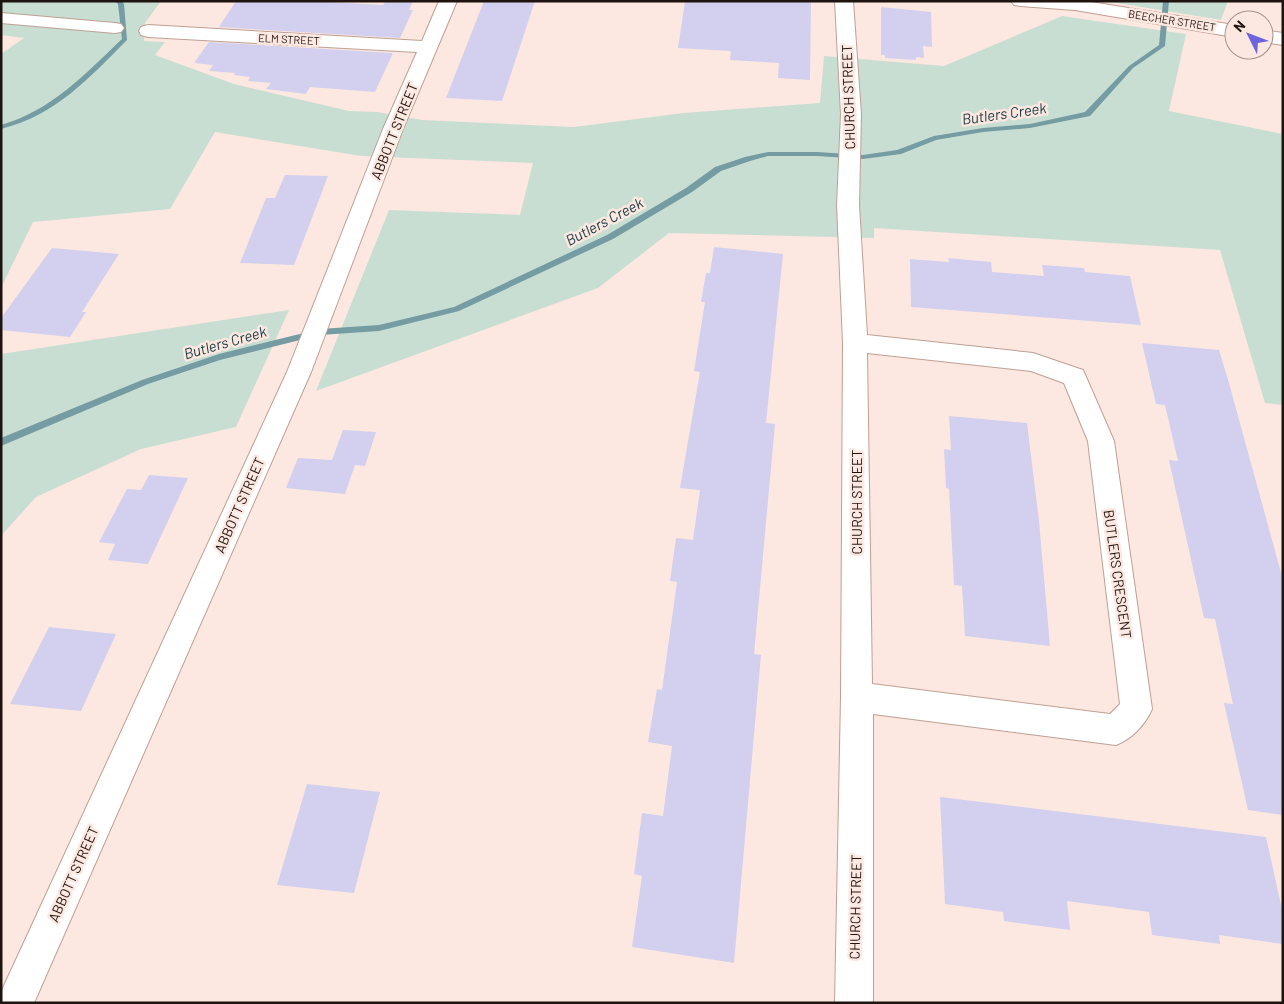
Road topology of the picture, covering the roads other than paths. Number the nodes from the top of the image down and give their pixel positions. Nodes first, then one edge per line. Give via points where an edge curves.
1 (448, 1) edge
2 (844, 1) edge
3 (1020, 1) edge
4 (1075, 3) edge
5 (1, 18) edge
6 (115, 28) dead end
7 (1224, 29) edge
8 (148, 31) dead end
9 (430, 47) junction
10 (855, 343) junction
11 (857, 697) junction
12 (15, 1003) edge
13 (854, 1003) edge

1 - 9 street, ABBOTT STREET
2 - 10 street, CHURCH STREET via 851,114 849,185
3 - 4 street, BEECHER STREET
4 - 7 street, BEECHER STREET
5 - 6 street
8 - 9 street, ELM STREET
9 - 12 street, ABBOTT STREET via 393,129 299,372
10 - 11 street, CHURCH STREET
10 - 11 street, BUTLERS CRESCENT via 1033,362 1074,377 1100,441 1136,709 1116,730
11 - 13 street, CHURCH STREET

